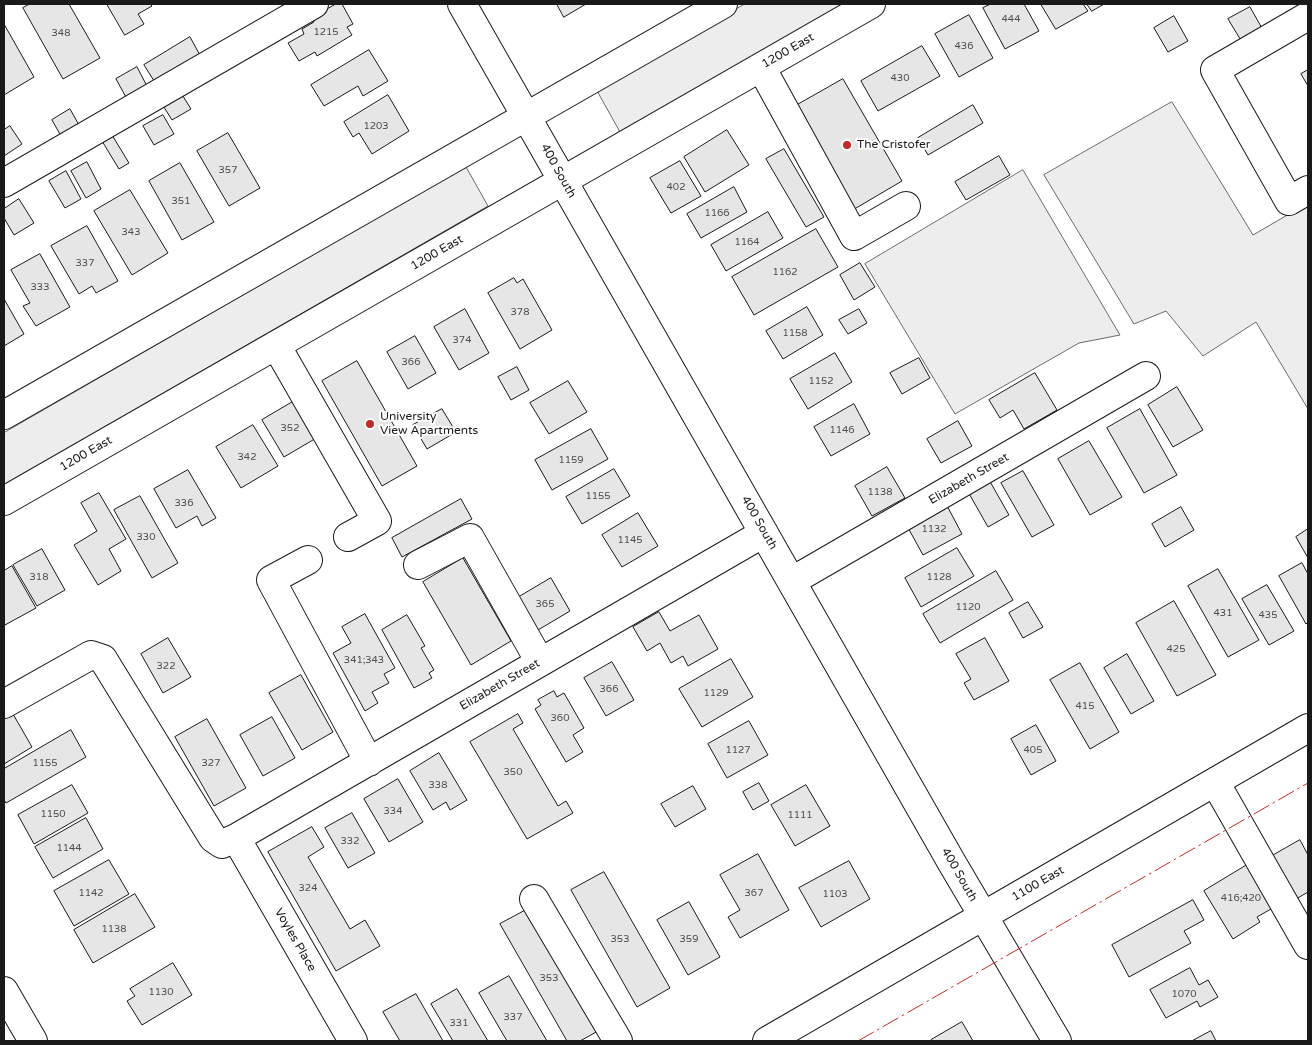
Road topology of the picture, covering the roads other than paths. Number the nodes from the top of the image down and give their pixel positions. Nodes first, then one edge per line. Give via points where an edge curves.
1 (314, 4) edge
2 (462, 4) edge
3 (723, 4) edge
4 (871, 4) edge
5 (1308, 16) edge
6 (761, 67) junction
7 (526, 116) junction
8 (563, 180) junction
9 (4, 183) edge
10 (1308, 190) edge
11 (906, 206) dead end
12 (276, 345) junction
13 (1146, 376) dead end
14 (4, 415) edge
15 (4, 502) edge
16 (764, 533) junction
17 (348, 537) dead end
18 (308, 560) dead end
19 (418, 565) dead end
20 (792, 581) junction
21 (540, 662) junction
22 (4, 704) edge
23 (1308, 728) edge
24 (369, 762) junction
25 (1215, 782) junction
26 (236, 838) junction
27 (534, 899) dead end
28 (984, 916) junction
29 (1308, 945) edge
30 (4, 991) edge
31 (33, 1041) edge
32 (353, 1041) edge
33 (618, 1041) edge
34 (767, 1041) edge
35 (1057, 1041) edge

1 - 9 street
2 - 7 street, 400 South
3 - 7 street
4 - 6 street, 1200 East
5 - 10 street via 1215,70 1289,200
6 - 8 street, 1200 East
6 - 11 street via 854,236
7 - 8 street, 400 South
7 - 14 street
8 - 12 street, 1200 East
8 - 16 street, 400 South
12 - 15 street, 1200 East
12 - 17 street via 377,520
13 - 20 street, Elizabeth Street
16 - 20 street, 400 South
16 - 21 street, Elizabeth Street
18 - 24 street via 271,580
19 - 21 street via 470,538
20 - 28 street, 400 South
21 - 24 street, Elizabeth Street
22 - 26 street via 91,655 102,659 213,838 222,844
23 - 25 street, 1100 East
24 - 26 street, Elizabeth Street
25 - 28 street, 1100 East
25 - 29 street
26 - 32 street, Voyles Place
27 - 33 street
28 - 34 street, 1100 East
28 - 35 street, 400 South
30 - 31 street

